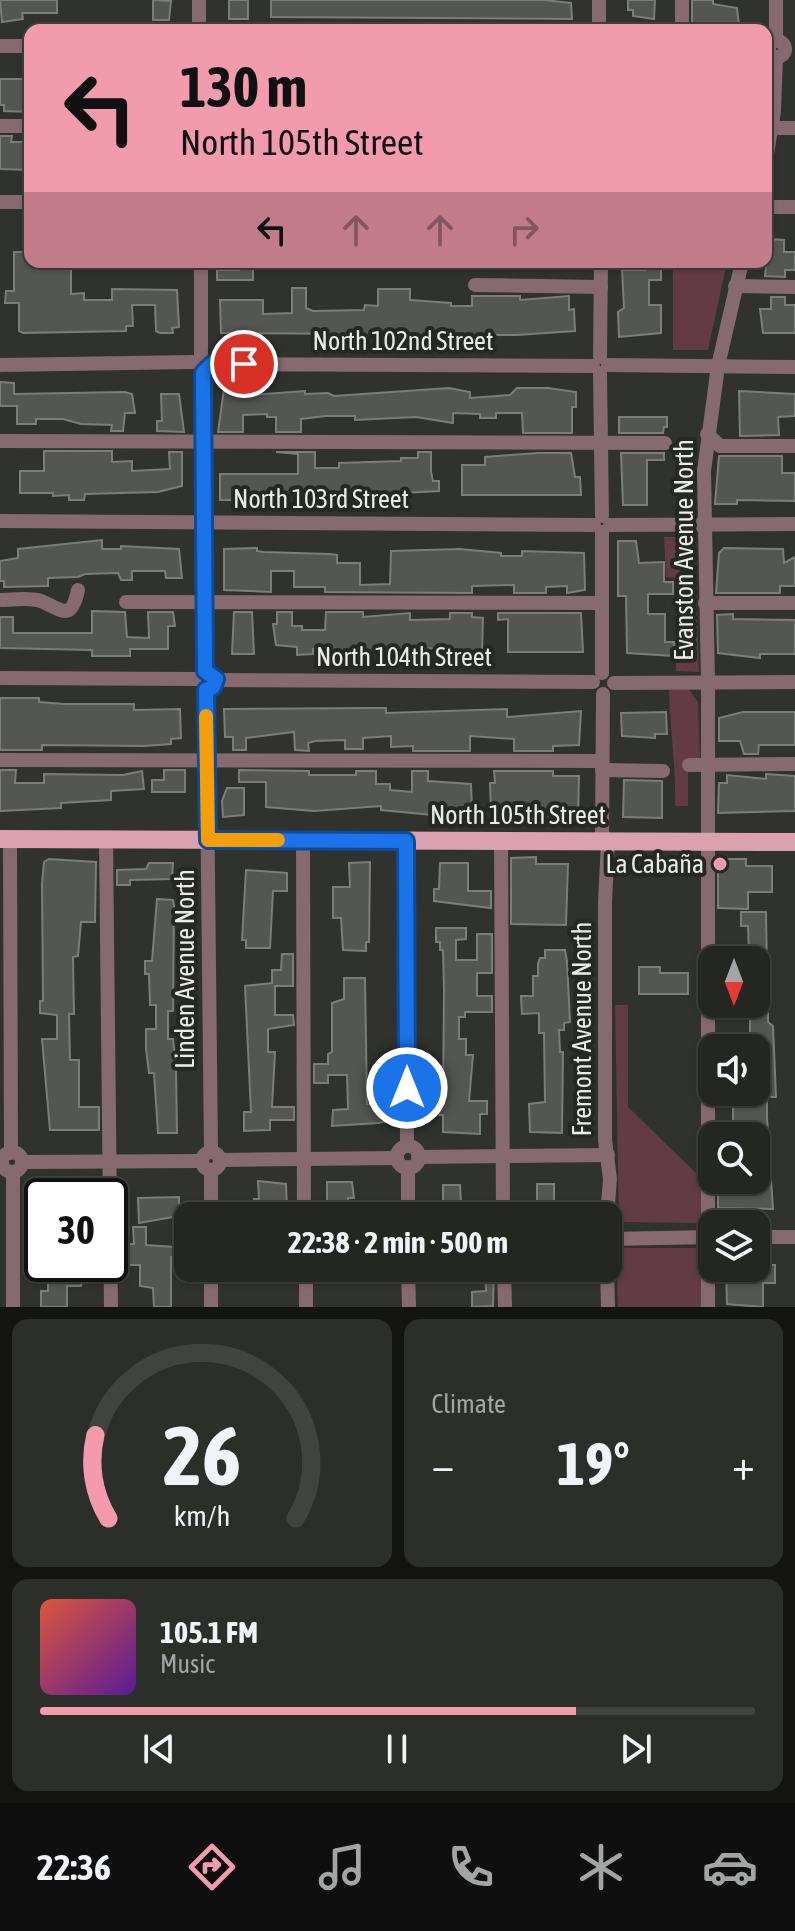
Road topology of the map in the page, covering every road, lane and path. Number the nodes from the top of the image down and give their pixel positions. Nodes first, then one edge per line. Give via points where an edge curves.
1 (199, 0) edge
2 (599, 0) edge
3 (682, 0) edge
4 (776, 0) edge
5 (199, 24) edge
6 (599, 24) edge
7 (682, 24) edge
8 (0, 46) edge
9 (24, 46) edge
10 (778, 49) edge
11 (772, 117) edge
12 (0, 126) edge
13 (24, 126) edge
14 (772, 128) edge
15 (795, 128) edge
16 (0, 202) edge
17 (24, 202) edge
18 (772, 207) edge
19 (795, 207) edge
20 (201, 268) edge
21 (601, 268) edge
22 (740, 268) edge
23 (475, 285) dead end
24 (735, 286) junction
25 (601, 287) junction
26 (795, 287) edge
27 (202, 363) junction
28 (0, 365) edge
29 (600, 365) junction
30 (718, 366) junction
31 (795, 367) edge
32 (707, 434) junction
33 (0, 441) edge
34 (202, 442) junction
35 (601, 443) junction
36 (665, 443) dead end
37 (795, 446) edge
38 (0, 521) edge
39 (201, 522) junction
40 (704, 523) junction
41 (602, 524) junction
42 (795, 524) edge
43 (78, 590) dead end
44 (0, 600) edge
45 (126, 602) dead end
46 (203, 603) junction
47 (602, 603) junction
48 (705, 603) junction
49 (795, 603) edge
50 (0, 678) edge
51 (206, 680) junction
52 (708, 682) junction
53 (795, 682) edge
54 (603, 683) junction
55 (0, 760) edge
56 (206, 760) junction
57 (708, 764) junction
58 (795, 764) edge
59 (689, 765) dead end
60 (602, 766) junction
61 (663, 771) dead end
62 (5, 839) edge
63 (106, 840) junction
64 (208, 840) junction
65 (303, 840) junction
66 (406, 841) junction
67 (501, 841) junction
68 (605, 841) junction
69 (705, 842) junction
70 (795, 842) edge
71 (502, 1155) junction
72 (608, 1155) junction
73 (408, 1157) junction
74 (303, 1159) junction
75 (211, 1160) junction
76 (110, 1161) junction
77 (9, 1162) edge
78 (211, 1202) edge
79 (304, 1202) edge
80 (408, 1202) edge
81 (503, 1202) edge
82 (607, 1202) edge
83 (709, 1210) edge
84 (698, 1237) edge
85 (770, 1237) edge
86 (795, 1237) edge
87 (622, 1239) edge
88 (211, 1282) edge
89 (306, 1282) edge
90 (408, 1282) edge
91 (504, 1282) edge
92 (607, 1282) edge
93 (708, 1282) edge
94 (13, 1307) edge
95 (111, 1307) edge
96 (211, 1307) edge
97 (306, 1307) edge
98 (409, 1307) edge
99 (505, 1307) edge
100 (608, 1307) edge
101 (708, 1307) edge

1 - 5 street
2 - 6 street
3 - 7 street
4 - 10 street
8 - 9 street
10 - 11 street
12 - 13 street
14 - 15 street
16 - 17 street
18 - 19 street
20 - 27 street, Linden Avenue North
21 - 25 street, Fremont Avenue North
22 - 24 street, Evanston Avenue North
23 - 25 street
24 - 26 street
24 - 30 street, Evanston Avenue North
25 - 29 street, Fremont Avenue North
27 - 28 street, North 102nd Street
27 - 29 street, North 102nd Street
27 - 34 street, Linden Avenue North
29 - 30 street, North 102nd Street
29 - 35 street, Fremont Avenue North
30 - 31 street, North 102nd Street
30 - 32 street, Evanston Avenue North
32 - 37 street via 720,446
32 - 40 street, Evanston Avenue North
33 - 34 street
34 - 35 street
34 - 39 street, Linden Avenue North
35 - 36 street
35 - 41 street, Fremont Avenue North
38 - 39 street, North 103rd Street
39 - 41 street, North 103rd Street
39 - 46 street, Linden Avenue North
40 - 41 street, North 103rd Street
40 - 42 street, North 103rd Street
40 - 48 street, Evanston Avenue North
41 - 47 street, Fremont Avenue North
43 - 44 street via 66,611 36,600
45 - 46 street
46 - 47 street
46 - 51 street, Linden Avenue North
47 - 54 street, Fremont Avenue North
48 - 49 street
48 - 52 street, Evanston Avenue North
50 - 51 street, North 104th Street
51 - 54 street, North 104th Street
51 - 56 street, Linden Avenue North
52 - 53 street, North 104th Street
52 - 54 street, North 104th Street
52 - 57 street, Evanston Avenue North
54 - 60 street, Fremont Avenue North
55 - 56 street
56 - 60 street
56 - 64 street, Linden Avenue North
57 - 58 street
57 - 59 street
57 - 69 street, Evanston Avenue North
60 - 61 street
60 - 68 street, Fremont Avenue North
62 - 63 main road, North 105th Street
62 - 77 street
63 - 64 main road, North 105th Street
63 - 76 street
64 - 65 main road, North 105th Street
64 - 75 street, Linden Avenue North
65 - 66 main road, North 105th Street
65 - 74 street
66 - 67 main road, North 105th Street
66 - 73 street
67 - 68 main road, North 105th Street
67 - 71 street
68 - 69 main road, North 105th Street
68 - 72 street, Fremont Avenue North
69 - 70 main road, North 105th Street
69 - 83 street, Evanston Avenue North
71 - 72 street
71 - 73 street
71 - 81 street
72 - 82 street, Fremont Avenue North
73 - 74 street
73 - 80 street
74 - 75 street
74 - 79 street
75 - 76 street
75 - 78 street, Linden Avenue North
76 - 77 street
76 - 95 street
77 - 94 street
84 - 87 street
85 - 86 street
88 - 96 street
89 - 97 street
90 - 98 street
91 - 99 street
92 - 100 street
93 - 101 street, Evanston Avenue North

